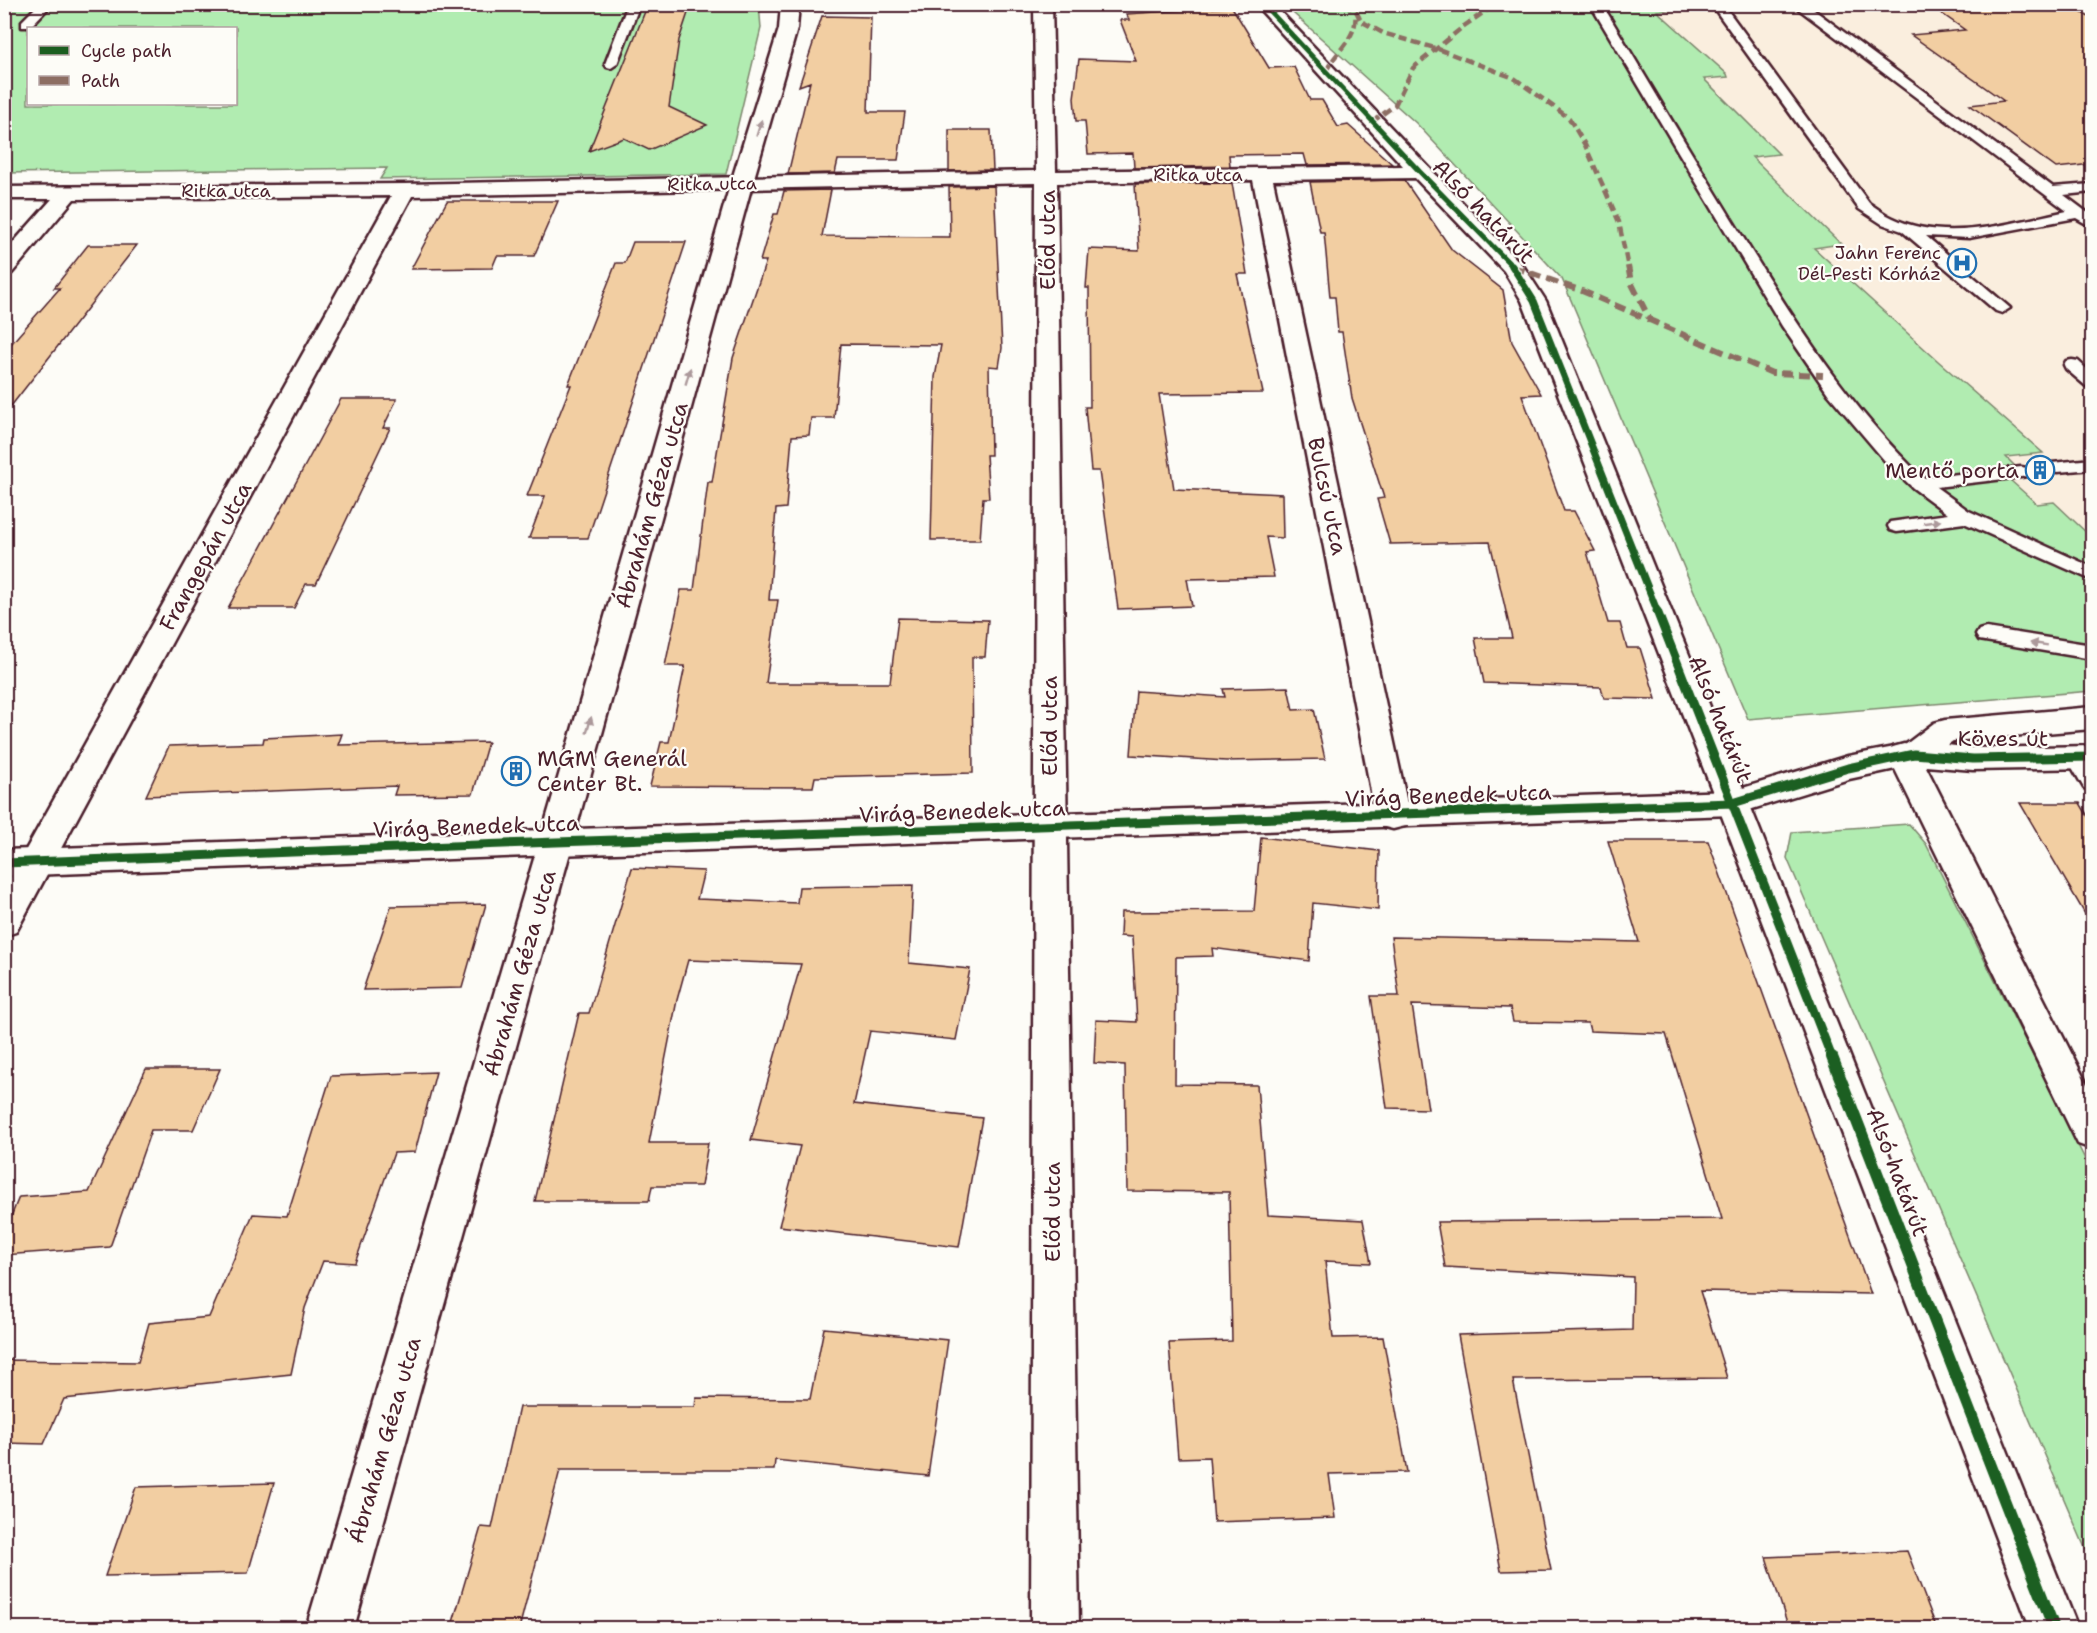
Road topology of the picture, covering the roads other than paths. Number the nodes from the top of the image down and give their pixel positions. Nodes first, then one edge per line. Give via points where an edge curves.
1 (46, 4) edge
2 (634, 4) edge
3 (790, 4) edge
4 (1043, 4) edge
5 (1263, 4) edge
6 (1596, 4) edge
7 (1718, 4) edge
8 (1798, 4) edge
9 (26, 24) dead end
10 (610, 64) dead end
11 (1420, 172) junction
12 (1262, 175) junction
13 (1047, 177) junction
14 (742, 184) junction
15 (2092, 188) edge
16 (405, 190) junction
17 (4, 192) edge
18 (69, 192) junction
19 (2051, 192) junction
20 (2079, 213) junction
21 (2092, 223) edge
22 (1905, 227) junction
23 (4, 268) edge
24 (2002, 308) dead end
25 (2072, 365) dead end
26 (2092, 382) edge
27 (2092, 464) edge
28 (2058, 468) dead end
29 (2021, 472) dead end
30 (1919, 484) junction
31 (1968, 517) junction
32 (1897, 526) dead end
33 (2052, 557) junction
34 (2092, 574) edge
35 (2092, 583) edge
36 (1986, 635) dead end
37 (2092, 652) edge
38 (2092, 718) edge
39 (1909, 754) junction
40 (2087, 765) edge
41 (1733, 802) junction
42 (1393, 816) junction
43 (1050, 828) junction
44 (556, 843) junction
45 (39, 862) junction
46 (4, 863) edge
47 (4, 922) edge
48 (2092, 1132) edge
49 (330, 1629) edge
50 (1055, 1629) edge
51 (2054, 1629) edge

1 - 9 lane
2 - 10 lane
14 -> 3 street, Ábrahám Géza utca via 788,29
4 - 13 street, Előd utca
5 - 11 street, Alsó határút
6 - 30 lane via 1797,336 1859,421
7 - 22 lane via 1864,206
8 - 19 lane
11 - 12 street, Ritka utca
11 - 41 street, Alsó határút via 1513,267 1534,301
12 - 13 street, Ritka utca
12 - 42 street, Bulcsú utca
13 - 14 street, Ritka utca
13 - 43 street, Előd utca
14 - 16 street, Ritka utca
44 -> 14 street, Ábrahám Géza utca
15 - 19 lane
16 - 18 street, Ritka utca
16 - 45 street, Frangepán utca
17 - 18 street, Ritka utca
18 - 23 street
19 - 20 lane
20 - 21 lane
20 - 22 lane via 1970,233 1946,234
22 - 24 lane
25 - 26 lane
27 - 28 lane
29 - 30 lane
30 - 31 lane
32 -> 31 lane
31 - 33 lane
33 - 34 lane
33 - 35 lane
37 -> 36 lane
38 - 39 street, Köves út via 1945,730
39 - 40 street, Köves út
39 - 41 street, Virág Benedek utca
39 - 48 street
41 - 42 street, Virág Benedek utca
41 - 51 street, Alsó határút
42 - 43 street, Virág Benedek utca
43 - 44 street, Virág Benedek utca
43 - 50 street, Előd utca
44 - 45 street, Virág Benedek utca
44 - 49 street, Ábrahám Géza utca
45 - 46 street, Virág Benedek utca
45 - 47 street, Frangepán utca

